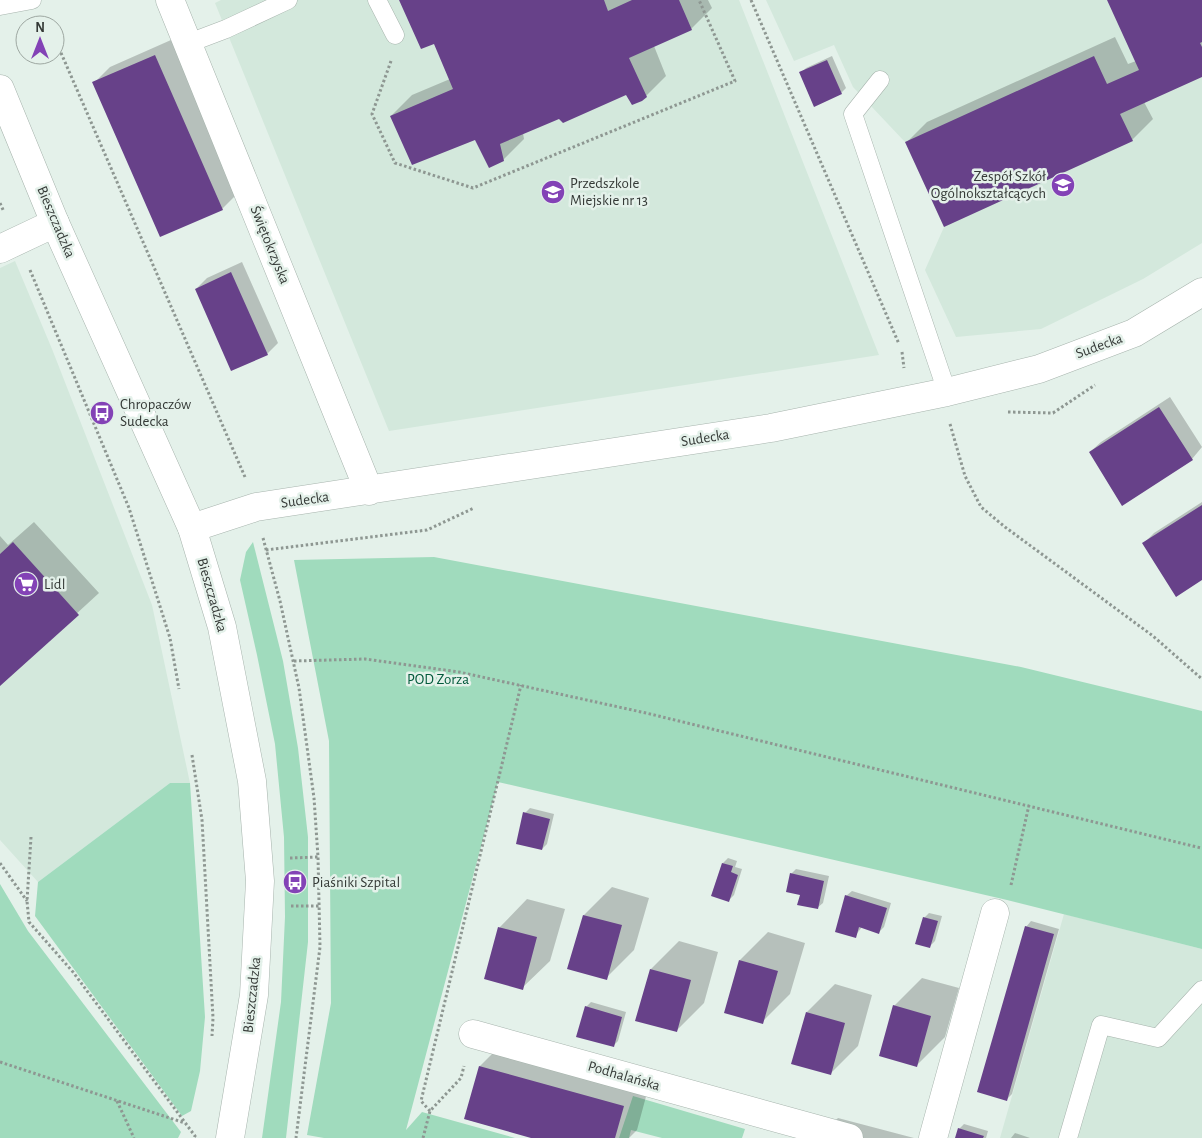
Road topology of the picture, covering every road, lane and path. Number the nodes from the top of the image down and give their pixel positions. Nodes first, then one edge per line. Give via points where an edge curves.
1 (32, 0) edge
2 (172, 0) edge
3 (288, 0) edge
4 (377, 0) edge
5 (699, 0) edge
6 (751, 0) edge
7 (0, 6) edge
8 (395, 35) joint
9 (189, 44) junction
10 (65, 62) edge
11 (880, 80) dead end
12 (0, 89) edge
13 (0, 203) edge
14 (55, 223) junction
15 (9, 245) edge
16 (1202, 292) edge
17 (904, 371) dead end
18 (948, 405) junction
19 (248, 485) dead end
20 (369, 491) junction
21 (481, 505) dead end
22 (192, 528) junction
23 (294, 661) junction
24 (1202, 679) edge
25 (521, 685) junction
26 (179, 689) dead end
27 (192, 755) dead end
28 (1029, 805) junction
29 (31, 837) dead end
30 (1202, 848) edge
31 (318, 857) junction
32 (290, 858) dead end
33 (0, 863) edge
34 (27, 901) junction
35 (291, 906) dead end
36 (320, 906) junction
37 (995, 913) joint
38 (1202, 990) edge
39 (473, 1034) joint
40 (212, 1037) dead end
41 (0, 1062) edge
42 (117, 1101) junction
43 (430, 1110) junction
44 (186, 1124) junction
45 (197, 1127) dead end
46 (773, 1128) edge
47 (194, 1137) edge
48 (134, 1138) edge
49 (230, 1138) edge
50 (296, 1138) edge
51 (423, 1138) edge
52 (849, 1138) edge
53 (933, 1138) edge
54 (1068, 1138) edge

1 - 7 lane
2 - 9 street, Świętokrzyska
3 - 9 lane
4 - 8 lane
5 - 8 path via 735,81 473,188 395,163 372,114 389,70
6 - 17 path via 902,350
9 - 20 street, Świętokrzyska
10 - 19 path
11 - 18 lane via 853,114
12 - 14 street, Bieszczadzka
13 - 15 path
14 - 15 street
14 - 22 street, Bieszczadzka
15 - 26 path via 129,508 170,638
16 - 18 street, Sudecka via 1134,333
18 - 20 street, Sudecka via 771,428
18 - 24 path via 965,476 981,507 1153,636
20 - 22 street, Sudecka via 256,507
21 - 23 path via 427,530 266,550
22 - 49 street, Bieszczadzka via 222,627 252,781 260,881 254,995
23 - 25 path via 365,659 459,672
23 - 31 path via 314,798
25 - 28 path
25 - 43 path via 422,1101
27 - 40 path via 202,820
28 - 30 path
28 - 37 path via 1007,900
29 - 34 path
31 - 32 path
31 - 36 path
33 - 34 path
34 - 44 path via 29,922 73,972
35 - 36 path
36 - 50 path via 320,947
37 - 53 street
38 - 54 lane via 1158,1038 1101,1025
39 - 43 path via 461,1078
39 - 46 street, Podhalańska
41 - 42 path
42 - 44 path
42 - 48 path
43 - 51 path
44 - 47 path
45 - 47 path
46 - 52 street, Podhalańska

